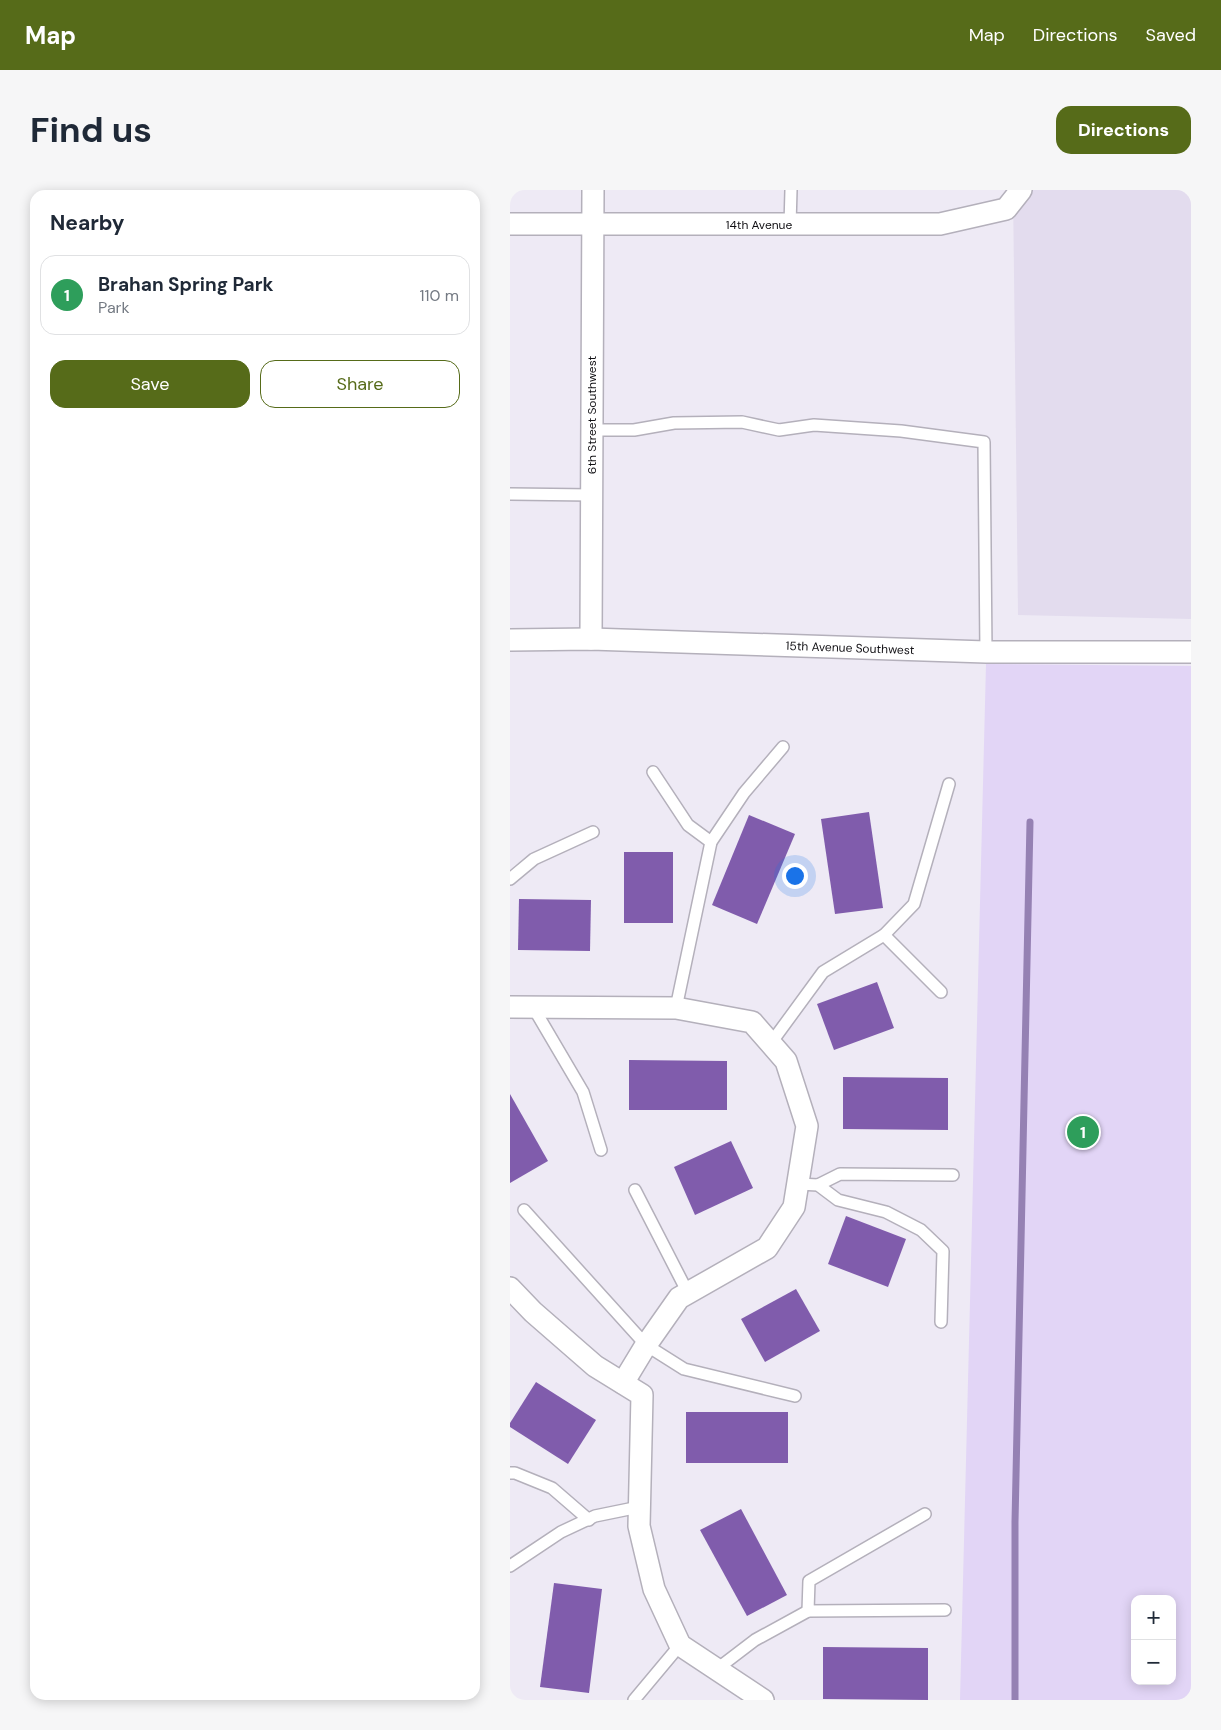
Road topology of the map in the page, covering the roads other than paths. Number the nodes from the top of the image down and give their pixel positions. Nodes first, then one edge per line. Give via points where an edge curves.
1 (593, 190) edge
2 (791, 190) edge
3 (1021, 190) edge
4 (510, 224) edge
5 (593, 225) junction
6 (790, 225) junction
7 (592, 430) junction
8 (510, 494) edge
9 (592, 495) junction
10 (591, 639) junction
11 (510, 640) edge
12 (986, 652) junction
13 (1191, 652) edge
14 (783, 747) dead end
15 (653, 772) dead end
16 (949, 784) dead end
17 (593, 832) dead end
18 (711, 842) junction
19 (510, 879) edge
20 (884, 935) junction
21 (941, 992) dead end
22 (510, 1007) edge
23 (533, 1007) junction
24 (676, 1008) junction
25 (771, 1043) junction
26 (601, 1150) dead end
27 (953, 1175) dead end
28 (808, 1184) junction
29 (635, 1190) dead end
30 (524, 1210) dead end
31 (510, 1288) edge
32 (688, 1293) junction
33 (941, 1322) dead end
34 (646, 1345) junction
35 (623, 1383) junction
36 (795, 1396) dead end
37 (510, 1473) edge
38 (639, 1507) junction
39 (925, 1514) dead end
40 (588, 1520) junction
41 (510, 1566) edge
42 (945, 1610) dead end
43 (808, 1611) junction
44 (680, 1645) junction
45 (717, 1669) junction
46 (634, 1700) edge
47 (763, 1700) edge

1 - 5 street, 6th Street Southwest
2 - 6 lane
3 - 6 street, 14th Avenue via 1006,209 940,224
4 - 5 street, 14th Avenue
5 - 6 street, 14th Avenue
5 - 7 street, 6th Street Southwest
7 - 9 street, 6th Street Southwest
7 - 12 lane via 634,430 674,423 742,422 779,430 814,425 901,431 984,442
8 - 9 lane
9 - 10 street, 6th Street Southwest
10 - 11 street, 15th Avenue Southwest
10 - 12 street, 15th Avenue Southwest
12 - 13 street, 15th Avenue Southwest
14 - 18 lane via 744,793
15 - 18 lane via 688,825
16 - 20 lane via 914,904
17 - 19 lane via 534,859
18 - 24 lane
20 - 21 lane
20 - 25 lane via 823,972
22 - 23 street
23 - 24 street
23 - 26 lane via 583,1092
24 - 25 street via 752,1022
25 - 28 street via 786,1061 807,1126
27 - 28 lane via 840,1174
28 - 32 street via 767,1248
28 - 33 lane via 838,1200 886,1212 922,1230 942,1251
29 - 32 lane
30 - 34 lane
31 - 35 street via 595,1366
32 - 34 street via 679,1298
34 - 35 street
34 - 36 lane via 684,1369
35 - 38 street via 642,1395
37 - 40 lane via 552,1488
38 - 40 lane
38 - 44 street via 639,1526 654,1589
39 - 43 lane via 809,1581
40 - 41 lane via 561,1532
42 - 43 lane
43 - 45 lane via 755,1640
44 - 45 street
44 - 46 lane
45 - 47 street

